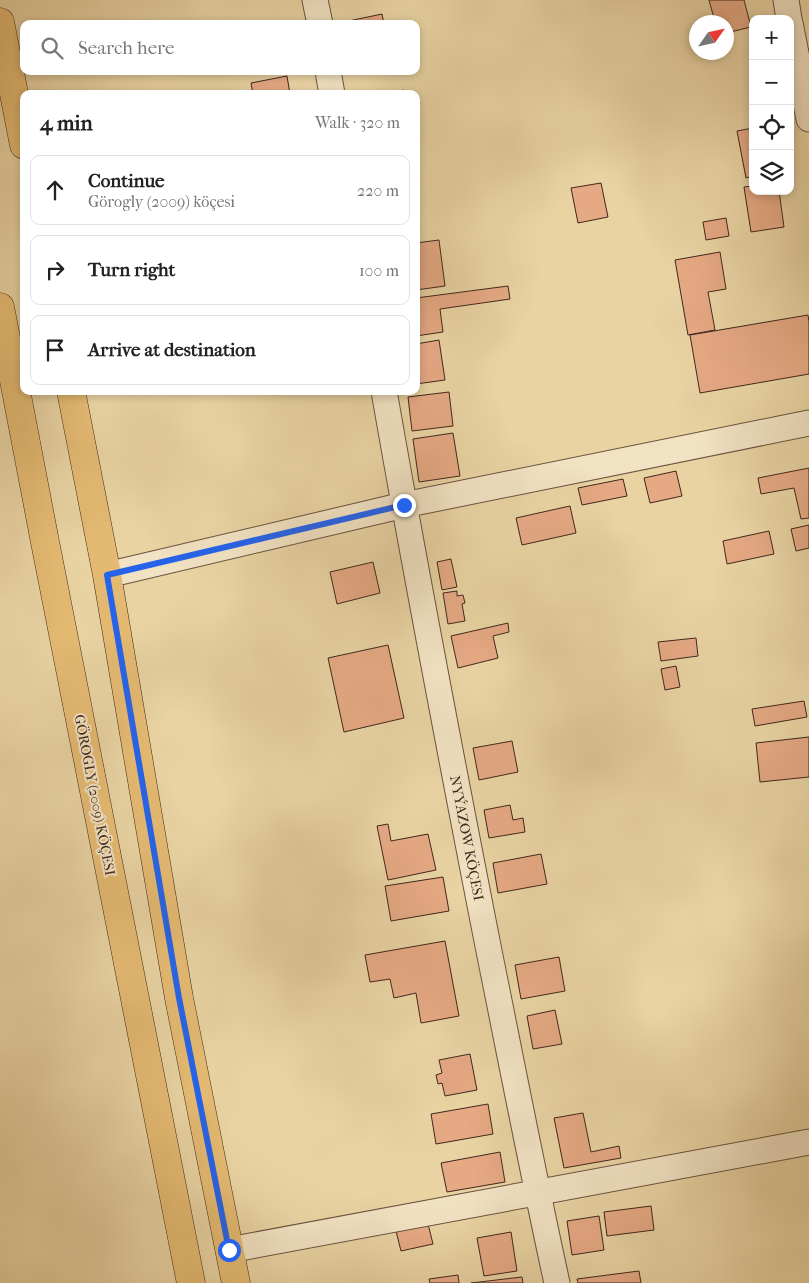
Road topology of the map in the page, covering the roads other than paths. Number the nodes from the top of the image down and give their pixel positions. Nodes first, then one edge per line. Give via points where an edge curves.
1 (316, 0) edge
2 (786, 0) edge
3 (788, 15) edge
4 (319, 20) edge
5 (0, 22) edge
6 (794, 43) edge
7 (329, 75) edge
8 (331, 90) edge
9 (809, 119) edge
10 (20, 124) edge
11 (0, 307) edge
12 (73, 395) edge
13 (385, 395) edge
14 (809, 423) edge
15 (404, 505) junction
16 (107, 575) junction
17 (809, 1142) edge
18 (537, 1193) junction
19 (229, 1250) junction
20 (191, 1283) edge
21 (236, 1283) edge
22 (557, 1283) edge

1 - 4 street
2 - 3 street
5 - 10 main road
6 - 9 street
7 - 8 street
11 - 20 main road, GÖROGLY (2009) KÖÇESI
12 - 16 main road
13 - 15 street, NYÝAZOW KÖÇESI
14 - 15 street
15 - 16 street
15 - 18 street, NYÝAZOW KÖÇESI
16 - 19 main road via 179,998
17 - 18 street
18 - 19 street
18 - 22 street, NYÝAZOW KÖÇESI
19 - 21 main road

